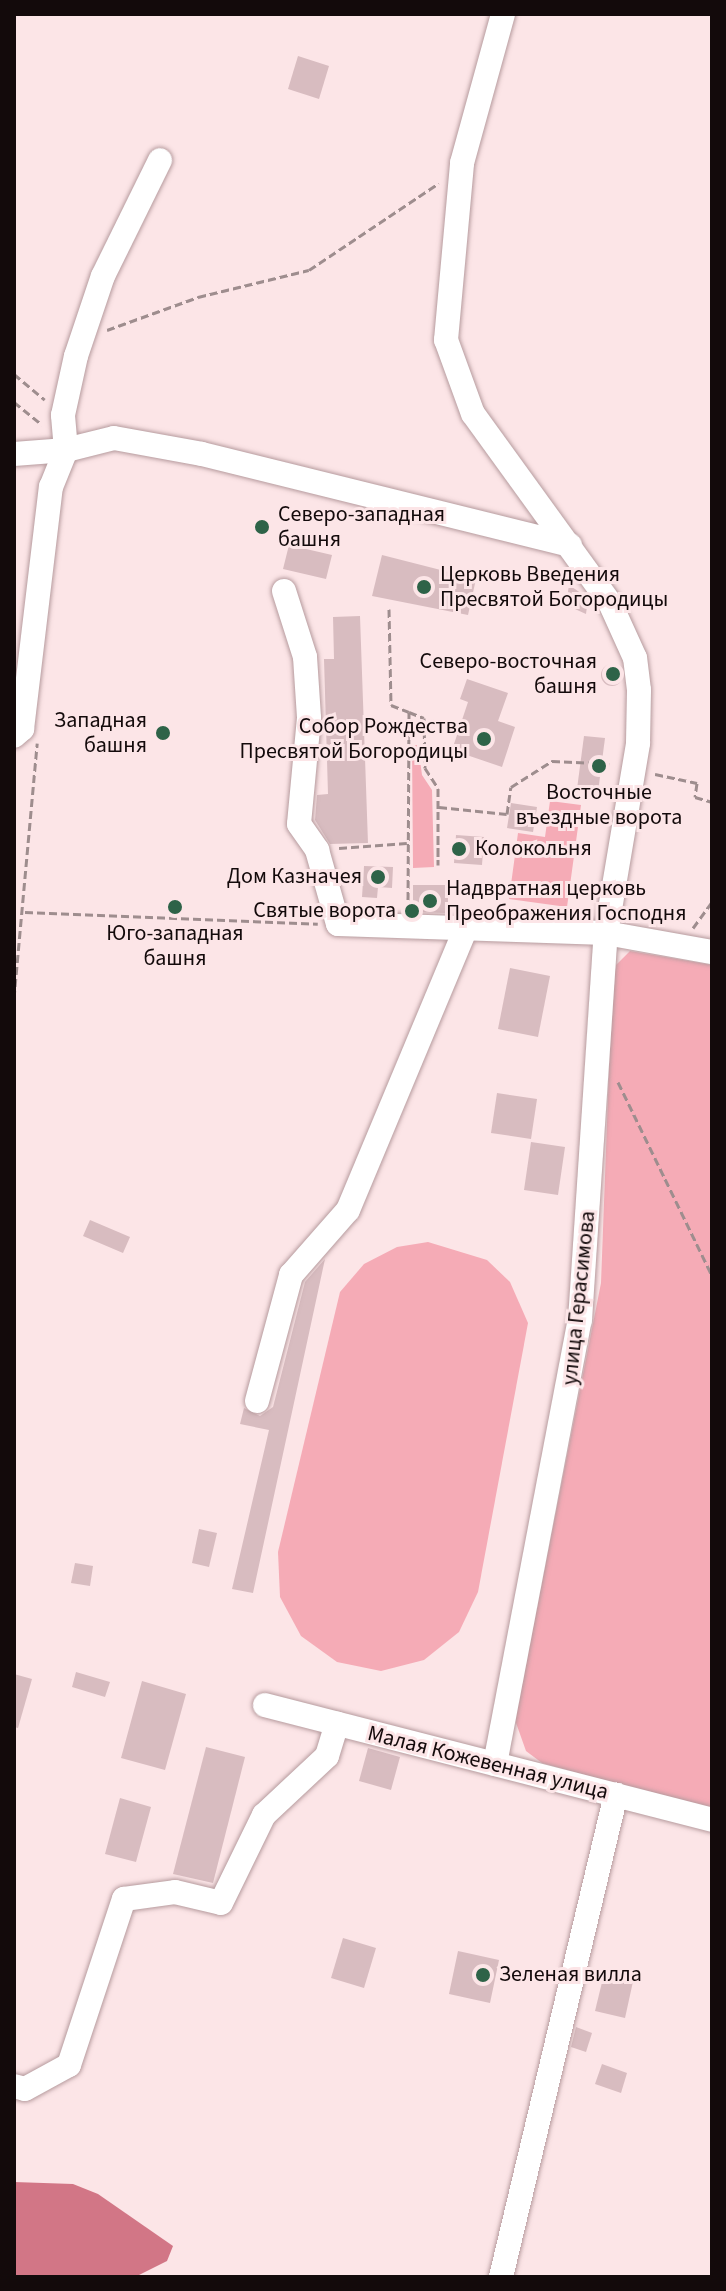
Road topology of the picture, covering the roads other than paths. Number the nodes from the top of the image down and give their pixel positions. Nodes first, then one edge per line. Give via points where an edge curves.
1 (503, 14) edge
2 (160, 160) dead end
3 (66, 450) junction
4 (14, 454) edge
5 (570, 545) junction
6 (284, 591) dead end
7 (18, 733) edge
8 (465, 930) junction
9 (606, 933) junction
10 (712, 952) edge
11 (257, 1401) dead end
12 (265, 1705) dead end
13 (337, 1724) junction
14 (495, 1764) junction
15 (616, 1795) junction
16 (712, 1820) edge
17 (14, 2086) edge
18 (501, 2277) edge

1 - 5 street, улица Герасимова via 462,163 451,238 451,360 473,414
2 - 3 street via 103,276 63,415
3 - 4 street
3 - 5 street via 114,438 202,454
3 - 7 street via 51,487
5 - 9 street, улица Герасимова via 623,628 639,690 638,743
6 - 8 street via 305,657 309,718 299,824 317,850 338,924
8 - 9 street
8 - 11 street via 348,1210 291,1275
9 - 10 street
9 - 14 street, улица Герасимова via 576,1349
12 - 13 street, Малая Кожевенная улица
13 - 14 street, Малая Кожевенная улица
13 - 17 street via 327,1756 264,1815 221,1903 175,1892 124,1899 69,2065 25,2089
14 - 15 street, Малая Кожевенная улица
15 - 16 street, Малая Кожевенная улица
15 - 18 street

